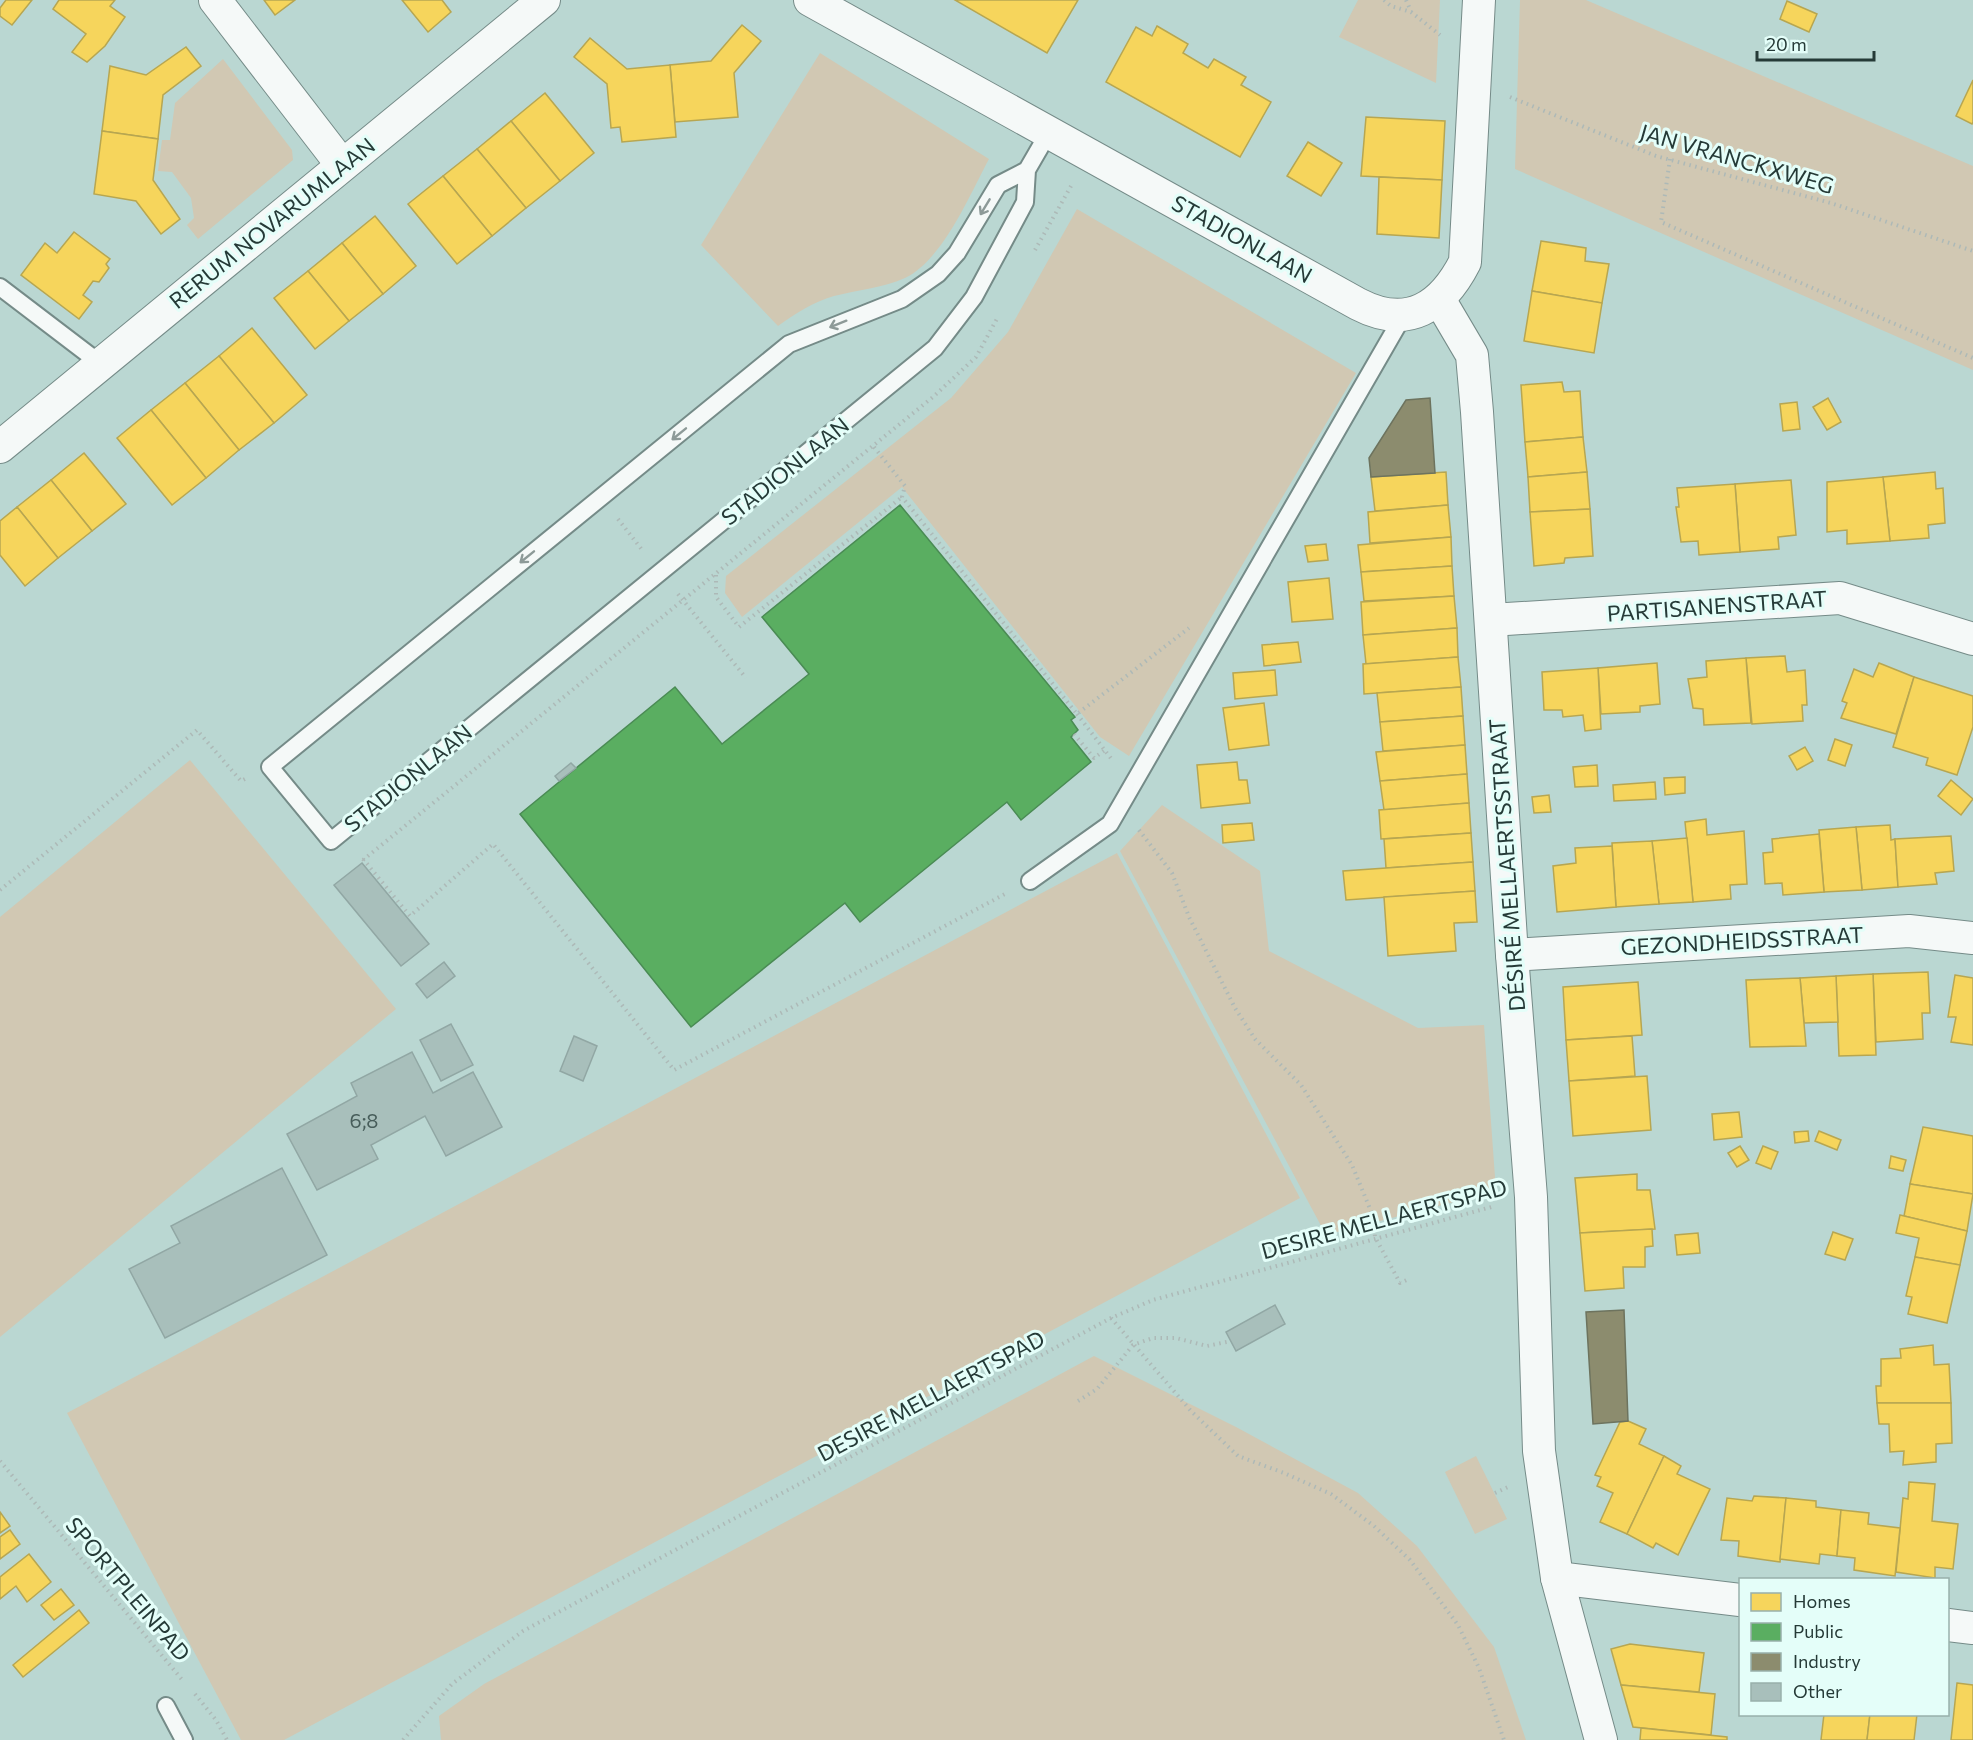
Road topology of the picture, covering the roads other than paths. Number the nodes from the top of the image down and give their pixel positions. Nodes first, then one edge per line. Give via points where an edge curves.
1 (215, 0) edge
2 (544, 0) edge
3 (810, 0) edge
4 (1479, 0) edge
5 (1049, 132) junction
6 (342, 165) junction
7 (1027, 170) junction
8 (0, 287) edge
9 (1439, 299) junction
10 (1403, 316) junction
11 (100, 364) junction
12 (0, 447) edge
13 (1491, 620) junction
14 (1973, 639) edge
15 (1030, 881) road end
16 (1973, 938) edge
17 (1512, 955) junction
18 (1557, 1578) junction
19 (1739, 1600) edge
20 (1949, 1625) edge
21 (1973, 1628) edge
22 (166, 1706) dead end
23 (184, 1740) edge
24 (1601, 1740) edge

1 - 6 street
2 - 6 street, RERUM NOVARUMLAAN
3 - 5 street, STADIONLAAN
4 - 9 street via 1465,262 1453,286
5 - 7 lane, STADIONLAAN
5 - 10 street, STADIONLAAN via 1368,310
6 - 11 street, RERUM NOVARUMLAAN
7 -> 7 lane, STADIONLAAN via 998,184 957,253 938,274 902,298 789,344 270,767 331,841 934,348 974,297 1025,201
8 - 11 lane
9 - 10 street
9 - 13 street, DÉSIRÉ MELLAERTSSTRAAT via 1472,356
10 - 15 lane via 1110,824
11 - 12 street, RERUM NOVARUMLAAN
13 - 14 street, PARTISANENSTRAAT via 1840,598
13 - 17 street, DÉSIRÉ MELLAERTSSTRAAT
16 - 17 street, GEZONDHEIDSSTRAAT via 1898,932
17 - 18 street, DÉSIRÉ MELLAERTSSTRAAT via 1531,1197 1539,1451
18 - 19 street
18 - 24 street, DÉSIRÉ MELLAERTSSTRAAT
20 - 21 street
22 - 23 lane

